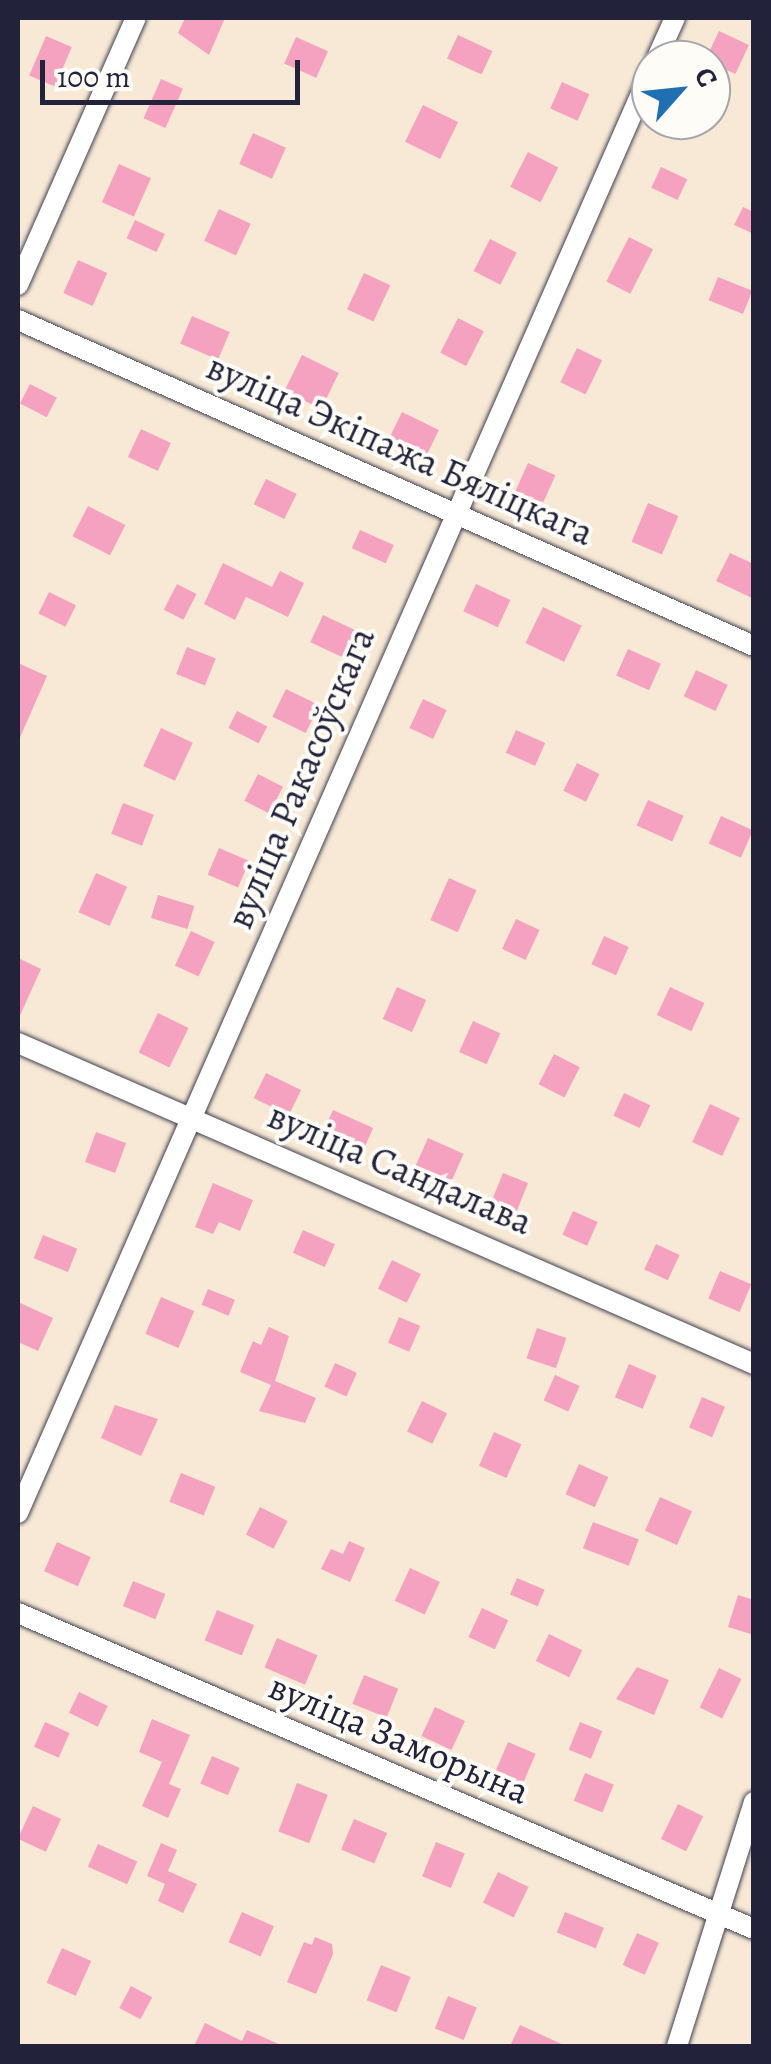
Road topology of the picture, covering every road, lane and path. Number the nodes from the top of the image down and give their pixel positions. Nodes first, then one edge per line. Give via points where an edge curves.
1 (136, 18) edge
2 (631, 117) edge
3 (18, 285) edge
4 (18, 320) edge
5 (455, 512) junction
6 (754, 646) edge
7 (18, 1044) edge
8 (192, 1118) junction
9 (754, 1364) edge
10 (18, 1514) edge
11 (18, 1613) edge
12 (754, 1802) edge
13 (718, 1914) junction
14 (754, 1930) edge
15 (677, 2046) edge

1 - 3 street
2 - 5 street, вуліца Ракасоўскага
4 - 5 street, вуліца Экіпажа Бяліцкага
5 - 6 street, вуліца Экіпажа Бяліцкага
5 - 8 street, вуліца Ракасоўскага
7 - 8 street, вуліца Сандалава
8 - 9 street, вуліца Сандалава
8 - 10 street, вуліца Ракасоўскага
11 - 13 street, вуліца Заморына
12 - 13 street
13 - 14 street, вуліца Заморына
13 - 15 street

